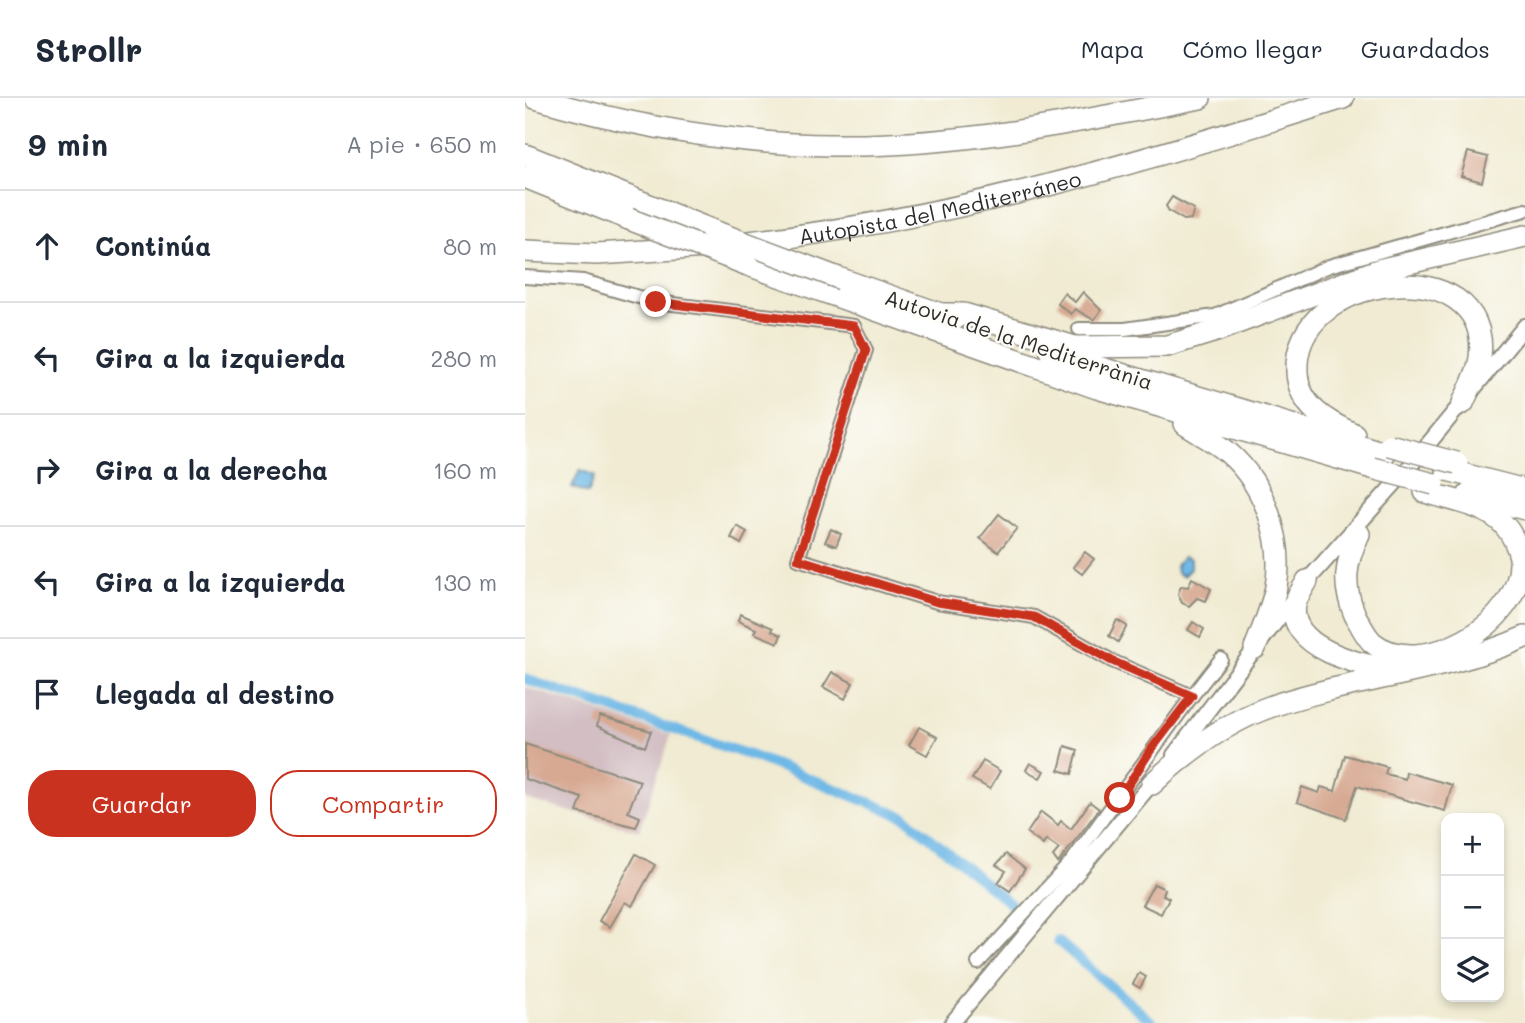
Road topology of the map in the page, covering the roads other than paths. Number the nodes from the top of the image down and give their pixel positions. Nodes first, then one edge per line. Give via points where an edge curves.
1 (534, 98) edge
2 (1199, 98) edge
3 (1343, 98) edge
4 (533, 169) edge
5 (1525, 210) edge
6 (1525, 236) edge
7 (525, 251) edge
8 (525, 277) edge
9 (941, 314) junction
10 (1525, 327) edge
11 (1079, 329) dead end
12 (1097, 388) junction
13 (1463, 403) junction
14 (1185, 424) junction
15 (1378, 460) junction
16 (1406, 471) junction
17 (1441, 477) junction
18 (1525, 480) edge
19 (1525, 490) edge
20 (1525, 509) edge
21 (1359, 534) junction
22 (1307, 581) junction
23 (1296, 610) junction
24 (1525, 637) edge
25 (1255, 648) junction
26 (1221, 659) dead end
27 (1424, 670) junction
28 (1239, 674) junction
29 (1192, 696) junction
30 (1152, 784) junction
31 (978, 963) dead end
32 (952, 1023) edge

1 - 2 highway via 691,134 833,145 1006,133
3 - 7 highway, Autopista del Mediterráneo via 1149,160 835,233 664,252
4 - 9 highway, Autovia de la Mediterrània, bridge
4 - 12 highway, Autovia de la Mediterrània, bridge via 629,219
5 - 11 street via 1329,266 1215,316 1125,329
6 - 9 highway via 1378,270 1167,346 1075,346 964,314
8 - 29 street via 583,281 656,302 854,326 866,350 798,559 937,602 1034,617 1112,661
9 - 15 highway, Autovia de la Mediterrània
10 - 13 street
12 - 14 highway via 1121,403
12 - 15 highway, Autovia de la Mediterrània
13 - 15 highway via 1478,367 1480,340 1465,307 1454,296 1420,286 1395,285 1354,294 1327,310 1308,329 1297,360 1300,391 1327,421 1361,438
13 - 16 street
14 - 15 highway
14 - 25 highway via 1237,461 1266,508 1276,547 1276,586
15 - 17 highway, Autovia de la Mediterrània, bridge
15 - 17 highway, bridge
16 - 21 street
16 - 22 street
17 - 18 highway
17 - 19 highway, Autovia de la Mediterrània
17 - 20 highway, Autovia de la Mediterrània
17 - 21 highway via 1503,525 1517,545 1521,587 1501,619 1481,635 1431,652 1405,654 1372,642 1346,592 1347,563
21 - 23 street
22 - 23 highway
22 - 25 street
23 - 27 highway via 1308,638 1347,661 1371,668
23 - 28 street
24 - 27 highway
25 - 28 street
26 - 29 street
27 - 30 highway via 1271,707 1216,733 1179,758
28 - 30 street
29 - 31 street via 1072,860
30 - 32 street

